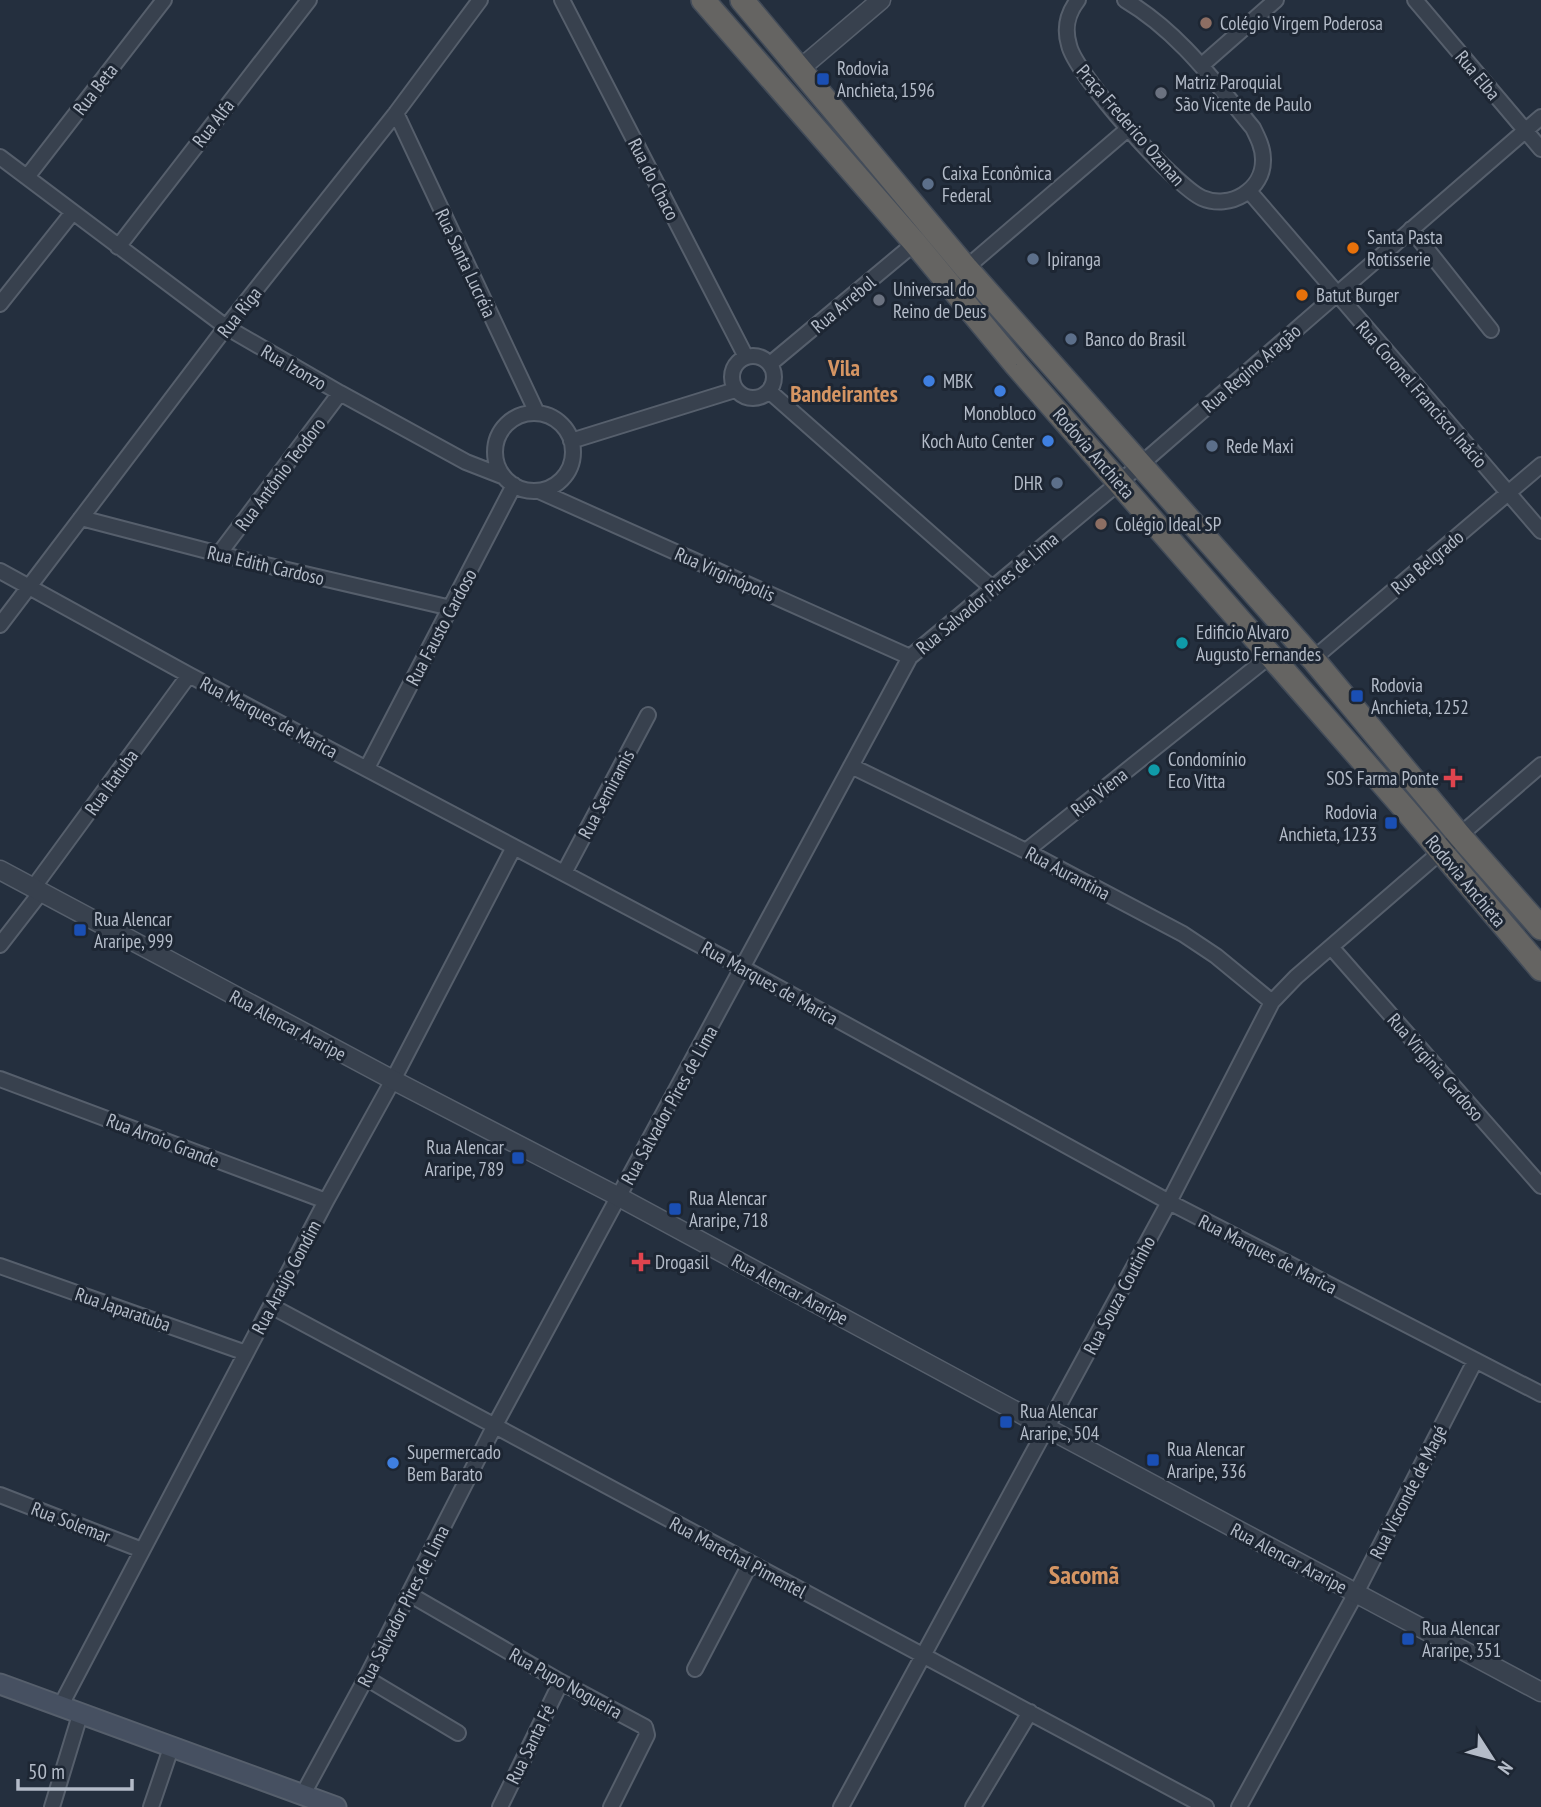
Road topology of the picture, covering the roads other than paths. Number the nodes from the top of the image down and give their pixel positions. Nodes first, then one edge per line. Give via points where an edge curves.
1 (164, 0) edge
2 (309, 0) edge
3 (480, 0) edge
4 (562, 0) edge
5 (703, 0) edge
6 (742, 0) edge
7 (881, 0) edge
8 (1079, 0) edge
9 (1125, 0) edge
10 (1276, 0) edge
11 (1415, 0) edge
12 (1202, 65) junction
13 (801, 68) junction
14 (396, 113) junction
15 (1541, 117) edge
16 (1129, 128) junction
17 (1525, 131) junction
18 (1541, 149) edge
19 (0, 157) edge
20 (27, 177) junction
21 (1249, 191) junction
22 (72, 212) junction
23 (1411, 229) junction
24 (915, 243) junction
25 (118, 247) junction
26 (966, 268) junction
27 (1335, 294) junction
28 (0, 304) edge
29 (226, 327) junction
30 (1491, 330) dead end
31 (746, 357) junction
32 (770, 364) junction
33 (735, 390) junction
34 (769, 391) junction
35 (340, 393) junction
36 (537, 413) junction
37 (571, 441) junction
38 (1140, 465) junction
39 (1541, 465) edge
40 (502, 476) junction
41 (1120, 482) junction
42 (514, 485) junction
43 (539, 491) junction
44 (1508, 494) junction
45 (81, 518) junction
46 (1541, 531) edge
47 (219, 554) junction
48 (0, 571) edge
49 (991, 587) junction
50 (29, 588) junction
51 (451, 608) junction
52 (0, 625) edge
53 (1271, 655) junction
54 (910, 657) junction
55 (1313, 659) junction
56 (189, 676) junction
57 (648, 715) dead end
58 (1541, 765) edge
59 (851, 766) junction
60 (367, 768) junction
61 (1460, 836) junction
62 (514, 848) junction
63 (1026, 850) junction
64 (1442, 852) junction
65 (0, 870) edge
66 (564, 873) junction
67 (37, 890) junction
68 (1541, 928) edge
69 (0, 945) edge
70 (1331, 947) junction
71 (743, 968) junction
72 (1541, 969) edge
73 (1272, 1002) junction
74 (0, 1079) edge
75 (393, 1080) junction
76 (1541, 1186) edge
77 (619, 1197) junction
78 (326, 1201) junction
79 (1169, 1202) junction
80 (0, 1266) edge
81 (271, 1306) junction
82 (246, 1353) junction
83 (1475, 1361) junction
84 (1540, 1390) edge
85 (495, 1427) junction
86 (1047, 1428) junction
87 (0, 1495) edge
88 (142, 1550) junction
89 (750, 1564) junction
90 (1356, 1593) junction
91 (409, 1594) junction
92 (923, 1654) junction
93 (695, 1669) dead end
94 (366, 1678) junction
95 (561, 1682) junction
96 (0, 1684) edge
97 (1541, 1692) edge
98 (60, 1707) junction
99 (1030, 1712) junction
100 (80, 1715) junction
101 (458, 1733) dead end
102 (171, 1748) junction
103 (302, 1796) junction
104 (52, 1807) edge
105 (151, 1807) edge
106 (336, 1807) edge
107 (500, 1807) edge
108 (611, 1807) edge
109 (841, 1807) edge
110 (973, 1807) edge
111 (1206, 1807) edge
112 (1239, 1807) edge

1 - 20 street, Rua Beta
2 - 25 street, Rua Alfa
3 - 14 street, Rua Riga
4 - 31 street, Rua do Chaco
5 - 24 highway, Rodovia Anchieta
6 - 13 highway, Rodovia Anchieta
7 - 13 street
8 - 16 street, Praça Frederico Ozanan via 1067,22 1069,47
9 - 12 street via 1163,26
10 - 12 street
11 - 17 street, Rua Elba
12 - 21 street via 1261,144 1261,173
13 - 26 highway, Rodovia Anchieta
14 - 29 street, Rua Riga
14 - 36 street, Rua Santa Lucréia
15 - 17 street, Rua Regino Aragão
16 - 21 street, Praça Frederico Ozanan via 1180,183 1202,198 1227,201
16 - 26 street
17 - 18 street, Rua Elba
17 - 23 street, Rua Regino Aragão
19 - 20 street, Rua Izonzo
20 - 22 street, Rua Izonzo
21 - 27 street, Rua Coronel Francisco Inácio
22 - 25 street, Rua Izonzo
22 - 28 street
23 - 27 street, Rua Regino Aragão
23 - 30 street
24 - 32 street, Rua Arrebol
24 - 41 highway, Rodovia Anchieta
25 - 29 street, Rua Izonzo
26 - 38 highway, Rodovia Anchieta
27 - 38 street, Rua Regino Aragão
27 - 44 street, Rua Coronel Francisco Inácio
29 - 35 street, Rua Izonzo
29 - 45 street, Rua Riga
31 - 32 street via 756,356
31 - 33 street via 732,374
32 - 34 street via 774,378
33 - 34 street via 752,398
33 - 37 street
34 - 49 street
35 - 40 street, Rua Izonzo
35 - 47 street, Rua Antônio Teodoro
36 - 37 street via 558,422
36 - 40 street via 516,418 499,433 496,462
37 - 43 street via 570,467 552,487
38 - 41 street, Rua Regino Aragão
38 - 55 highway, Rodovia Anchieta
39 - 44 street, Rua Belgrado
40 - 42 street
41 - 49 street, Rua Salvador Pires de Lima
41 - 53 highway, Rodovia Anchieta
42 - 43 street
42 - 51 street, Rua Fausto Cardoso
43 - 54 street, Rua Virginópolis
44 - 46 street, Rua Coronel Francisco Inácio
44 - 55 street, Rua Belgrado
45 - 47 street, Rua Edith Cardoso
45 - 50 street, Rua Riga
47 - 51 street, Rua Edith Cardoso
48 - 50 street, Rua Marques de Marica
49 - 54 street, Rua Salvador Pires de Lima
50 - 52 street, Rua Riga
50 - 56 street, Rua Marques de Marica
51 - 60 street, Rua Fausto Cardoso
53 - 63 street, Rua Viena
53 - 64 highway, Rodovia Anchieta
54 - 59 street, Rua Salvador Pires de Lima
55 - 61 highway, Rodovia Anchieta
56 - 60 street, Rua Marques de Marica
56 - 67 street, Rua Itatuba
57 - 66 street, Rua Semiramis
58 - 61 street, Rua Souza Coutinho
59 - 63 street, Rua Aurantina
59 - 71 street, Rua Salvador Pires de Lima
60 - 62 street, Rua Marques de Marica
61 - 64 street, Rua Souza Coutinho
61 - 68 highway, Rodovia Anchieta
62 - 66 street, Rua Marques de Marica
62 - 75 street, Rua Araújo Gondim
63 - 73 street, Rua Aurantina via 1183,934
64 - 70 street, Rua Souza Coutinho
64 - 72 highway, Rodovia Anchieta
65 - 67 street, Rua Alencar Araripe
66 - 71 street, Rua Marques de Marica
67 - 69 street, Rua Itatuba
67 - 75 street, Rua Alencar Araripe
70 - 73 street, Rua Souza Coutinho
70 - 76 street, Rua Virginia Cardoso
71 - 77 street, Rua Salvador Pires de Lima
71 - 79 street, Rua Marques de Marica
73 - 79 street, Rua Souza Coutinho
74 - 78 street, Rua Arroio Grande
75 - 77 street, Rua Alencar Araripe
75 - 78 street, Rua Araújo Gondim
77 - 85 street, Rua Salvador Pires de Lima
77 - 86 street, Rua Alencar Araripe
78 - 81 street, Rua Araújo Gondim
79 - 83 street, Rua Marques de Marica
79 - 86 street, Rua Souza Coutinho
80 - 82 street, Rua Japaratuba
81 - 82 street, Rua Araújo Gondim
81 - 85 street, Rua Marechal Pimentel
82 - 88 street, Rua Araújo Gondim
83 - 84 street, Rua Marques de Marica
83 - 90 street, Rua Visconde de Magé
85 - 89 street, Rua Marechal Pimentel
85 - 91 street, Rua Salvador Pires de Lima
86 - 90 street, Rua Alencar Araripe
86 - 92 street, Rua Souza Coutinho
87 - 88 street, Rua Solemar
88 - 98 street, Rua Araújo Gondim
89 - 92 street, Rua Marechal Pimentel
89 - 93 street
90 - 97 street, Rua Alencar Araripe
90 - 112 street, Rua Visconde de Magé
91 - 94 street, Rua Salvador Pires de Lima
91 - 95 street, Rua Pupo Nogueira
92 - 99 street, Rua Marechal Pimentel
92 - 109 street, Rua Souza Coutinho
94 - 101 street
94 - 103 street, Rua Salvador Pires de Lima
95 - 107 street, Rua Santa Fé
95 - 108 street, Rua Pupo Nogueira via 647,1729
96 - 98 main road
98 - 100 main road
99 - 110 street
99 - 111 street, Rua Marechal Pimentel
100 - 102 main road
100 - 104 street
102 - 103 main road
102 - 105 street
103 - 106 main road

